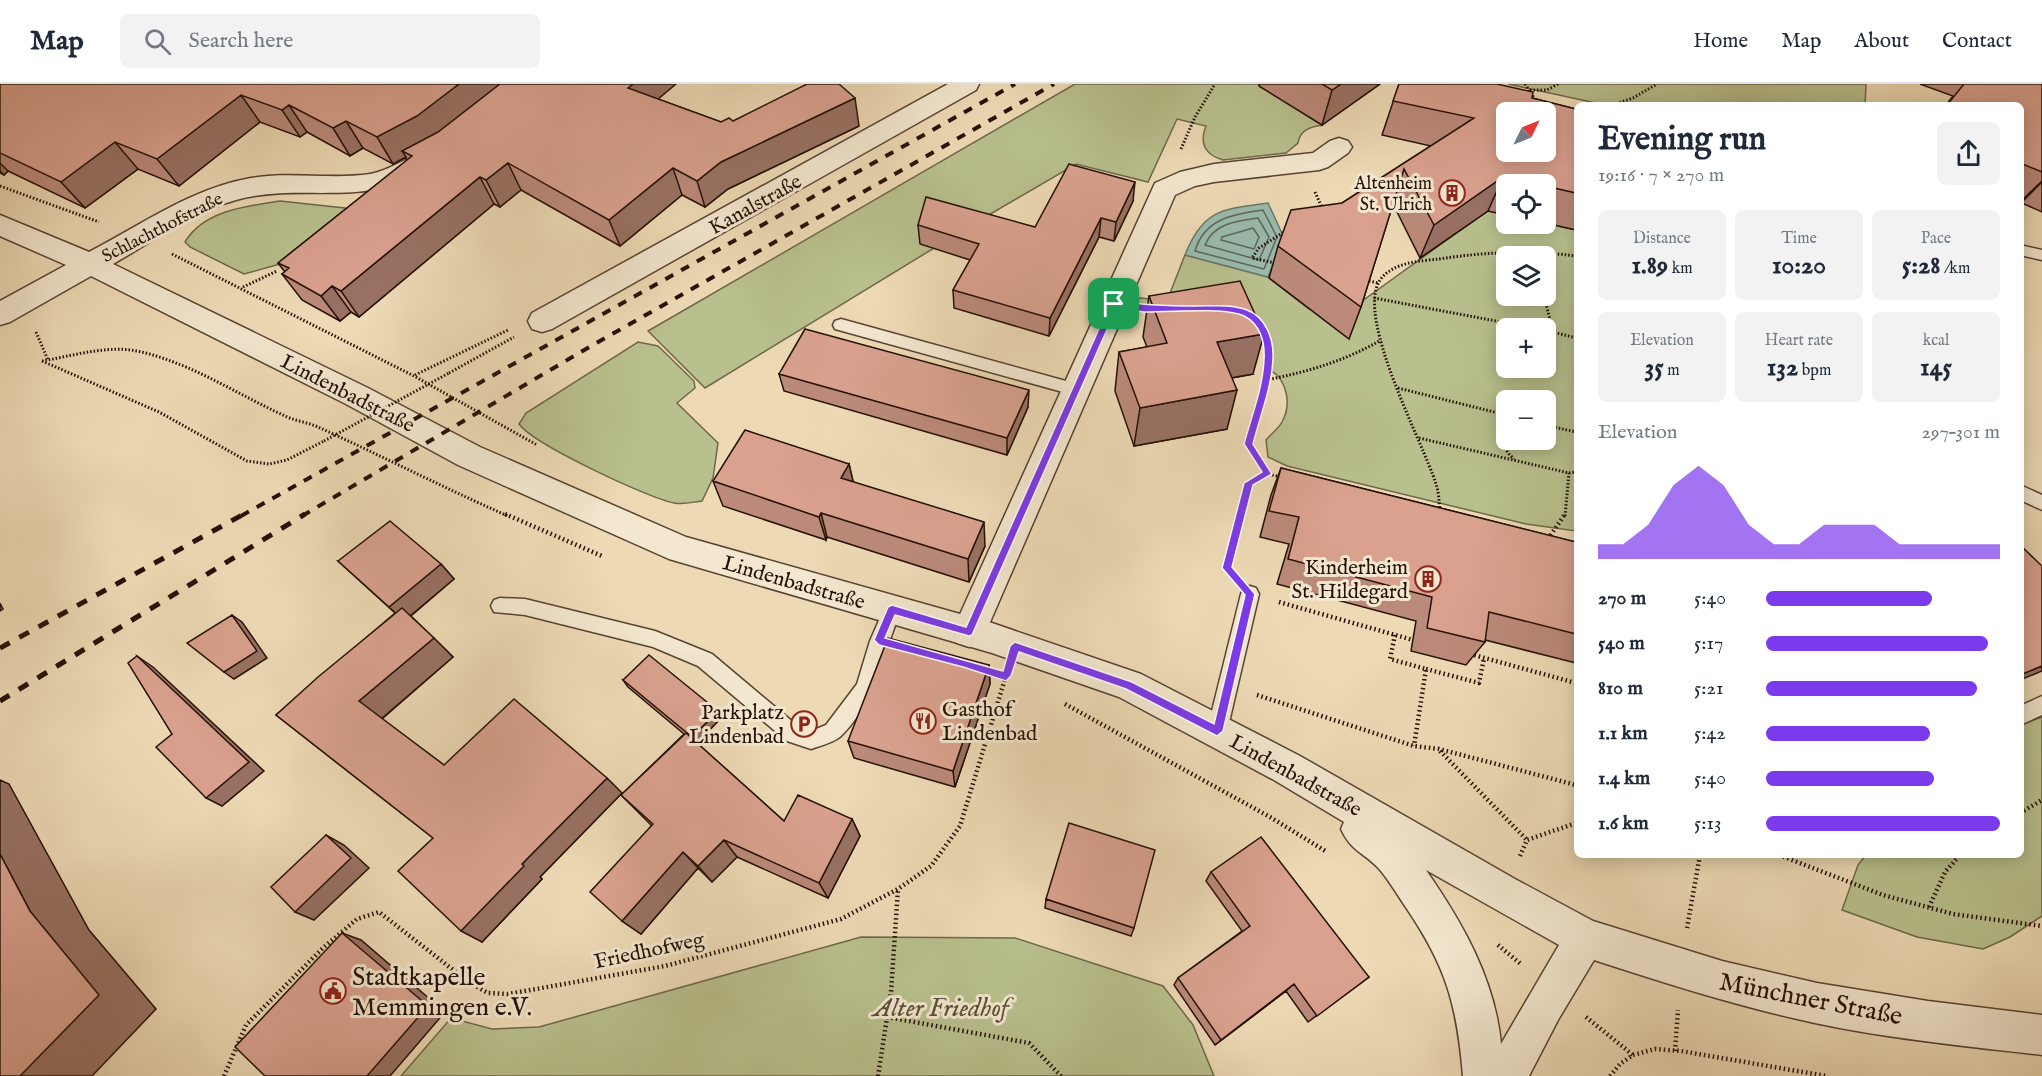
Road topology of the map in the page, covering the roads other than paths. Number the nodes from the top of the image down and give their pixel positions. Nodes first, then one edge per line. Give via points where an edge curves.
1 (967, 84) edge
2 (1339, 147) dead end
3 (442, 149) edge
4 (0, 225) edge
5 (2024, 251) edge
6 (2042, 255) edge
7 (90, 264) junction
8 (0, 314) edge
9 (538, 323) road end
10 (841, 325) dead end
11 (1077, 390) junction
12 (2024, 494) edge
13 (2042, 503) edge
14 (1250, 594) road end
15 (500, 606) dead end
16 (892, 610) junction
17 (969, 632) junction
18 (2042, 705) edge
19 (2024, 714) edge
20 (1217, 731) junction
21 (1287, 768) junction
22 (1586, 938) junction
23 (2042, 1035) edge
24 (1484, 1076) edge
25 (1508, 1076) edge

1 - 9 street, Kanalstraße
2 - 11 street via 1319,161 1214,173 1164,189
3 - 7 street, Schlachthofstraße via 393,178 368,185 286,184 226,193
4 - 7 street, Lindenbadstraße
5 - 6 lane
7 - 8 street, Schlachthofstraße
7 - 16 street, Lindenbadstraße via 469,456 680,549
10 - 11 lane
11 - 17 street
12 - 13 lane
14 - 20 lane
15 - 16 lane via 525,607 644,636 705,660 794,735 811,740 833,731 865,688
16 - 17 street, Lindenbadstraße
17 - 20 street, Lindenbadstraße via 1129,685
18 - 19 lane
20 - 21 street, Lindenbadstraße
21 - 22 street, Lindenbadstraße
21 - 24 street via 1394,857 1443,928 1467,981 1480,1033
22 - 23 street, Münchner Straße via 1722,981 1817,1003
22 - 25 street via 1521,1045

